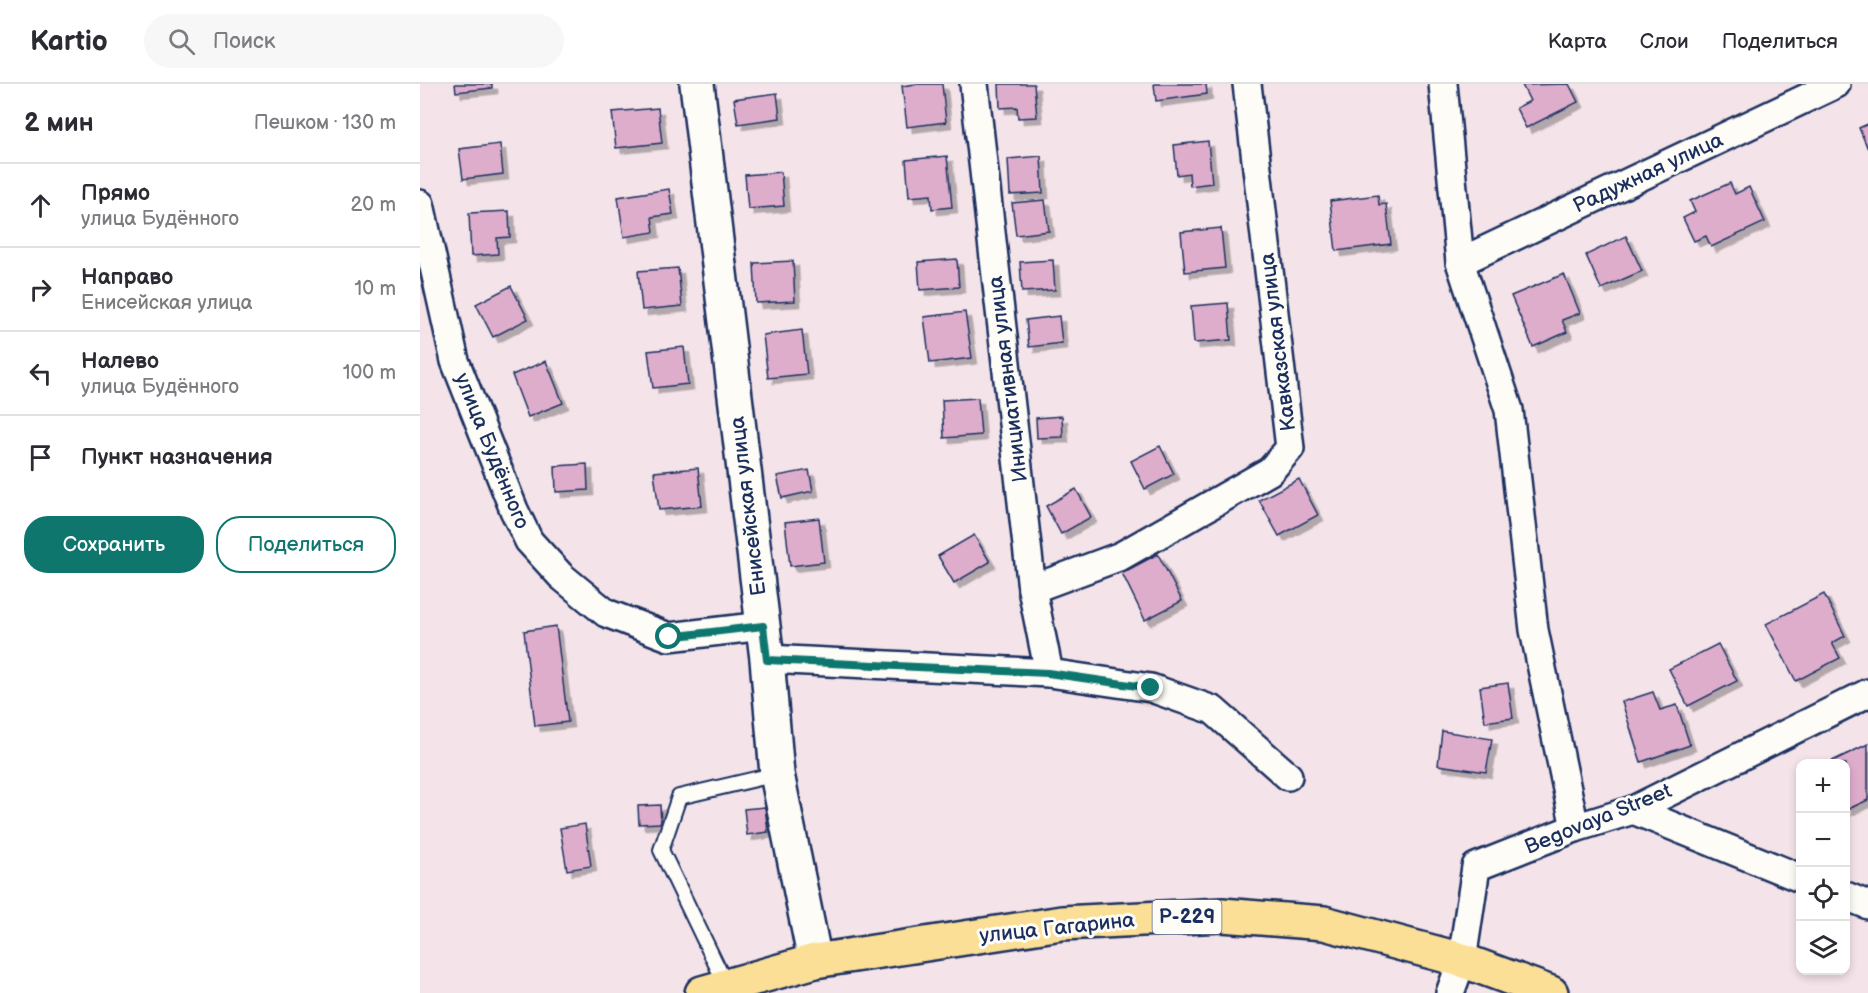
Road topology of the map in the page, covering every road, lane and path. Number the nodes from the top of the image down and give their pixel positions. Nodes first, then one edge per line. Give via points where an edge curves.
1 (697, 84) edge
2 (974, 84) edge
3 (1247, 84) edge
4 (1443, 84) edge
5 (1836, 84) edge
6 (420, 204) edge
7 (1460, 262) junction
8 (1032, 589) junction
9 (763, 626) junction
10 (767, 660) junction
11 (1048, 673) junction
12 (1868, 693) edge
13 (777, 774) junction
14 (1288, 776) dead end
15 (1633, 810) junction
16 (1575, 828) junction
17 (1796, 876) edge
18 (1850, 898) edge
19 (1868, 905) edge
20 (1462, 960) junction
21 (814, 961) junction
22 (714, 990) edge
23 (1450, 993) edge
24 (1551, 993) edge

1 - 9 street, Енисейская улица
2 - 8 street, Инициативная улица
3 - 8 street, Кавказская улица via 1290,448 1270,471 1121,556
4 - 7 street
5 - 7 street, Радужная улица
6 - 9 street, улица Будённого via 455,361 513,510 529,541 561,576 606,613 669,637
7 - 16 street via 1509,410 1534,630
8 - 11 street, Инициативная улица
9 - 10 street, Енисейская улица
10 - 11 street
10 - 13 street, Енисейская улица
11 - 14 street via 1151,688 1213,710
12 - 15 street, Begovaya Street
13 - 21 street, Енисейская улица
13 - 22 lane via 679,797 661,850
15 - 16 street, Begovaya Street
15 - 17 street
16 - 20 street, Begovaya Street via 1476,867
18 - 19 street
20 - 21 main road, улица Гагарина / Р-229 via 1324,923 1222,915 1062,923
20 - 23 street
20 - 24 main road, улица Гагарина / Р-229
21 - 22 main road, улица Гагарина / Р-229

